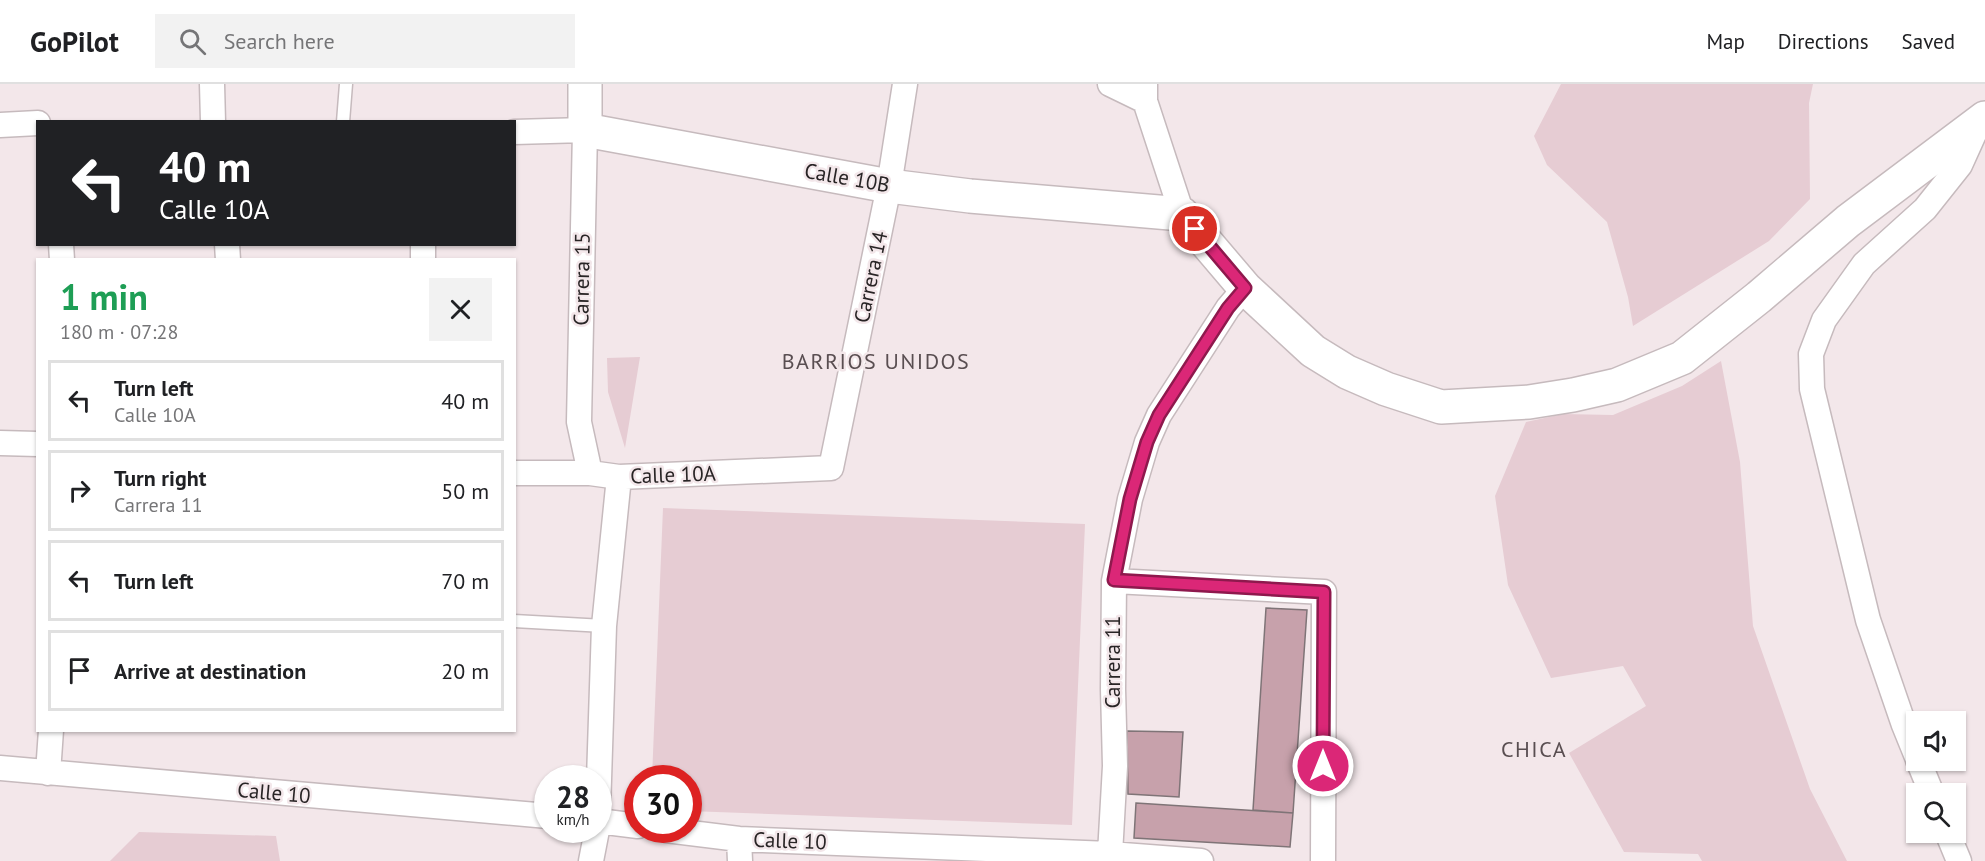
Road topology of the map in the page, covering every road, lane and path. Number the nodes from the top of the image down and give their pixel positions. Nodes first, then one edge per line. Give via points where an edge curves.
1 (212, 84) edge
2 (346, 84) edge
3 (585, 84) edge
4 (905, 84) edge
5 (1110, 84) edge
6 (1145, 93) edge
7 (1983, 119) edge
8 (213, 120) edge
9 (344, 120) edge
10 (36, 123) edge
11 (0, 125) edge
12 (585, 130) junction
13 (516, 132) edge
14 (889, 186) junction
15 (1182, 214) junction
16 (1245, 288) junction
17 (0, 443) edge
18 (36, 444) edge
19 (831, 468) joint
20 (590, 472) junction
21 (516, 473) edge
22 (619, 477) junction
23 (1114, 580) junction
24 (516, 621) edge
25 (604, 626) junction
26 (1906, 726) edge
27 (51, 732) edge
28 (599, 765) edge
29 (0, 768) edge
30 (48, 773) junction
31 (534, 815) edge
32 (702, 840) edge
33 (594, 843) edge
34 (1952, 843) edge
35 (739, 850) edge
36 (1110, 854) junction
37 (591, 860) edge
38 (1201, 861) edge
39 (1323, 861) edge
40 (1959, 861) edge

1 - 8 street
2 - 9 lane
3 - 12 main road, Carrera 15
4 - 14 street, Carrera 14
5 - 6 street
6 - 15 street
7 - 16 main road via 1848,221 1682,358 1617,385 1529,402 1441,407 1347,372 1313,351
7 - 26 street via 1960,165 1925,209 1864,264 1846,288 1824,320 1811,354 1812,389 1868,620
10 - 11 street
12 - 13 street, Calle 10B
12 - 14 main road, Calle 10B
12 - 20 street, Carrera 15 via 579,422
14 - 15 main road, Calle 10B
14 - 19 street, Carrera 14
15 - 16 main road
16 - 23 street, Carrera 11 via 1159,415 1130,499
17 - 18 street
19 - 22 street, Calle 10A
20 - 21 street, Calle 10A
20 - 22 street, Calle 10A
22 - 25 street
23 - 36 street, Carrera 11
23 - 39 street via 1324,592
24 - 25 lane
25 - 28 street
27 - 30 street
29 - 30 street, Calle 10
30 - 31 street, Calle 10
32 - 35 street, Calle 10
33 - 37 street
34 - 40 street
35 - 36 street, Calle 10
36 - 38 street, Calle 10

